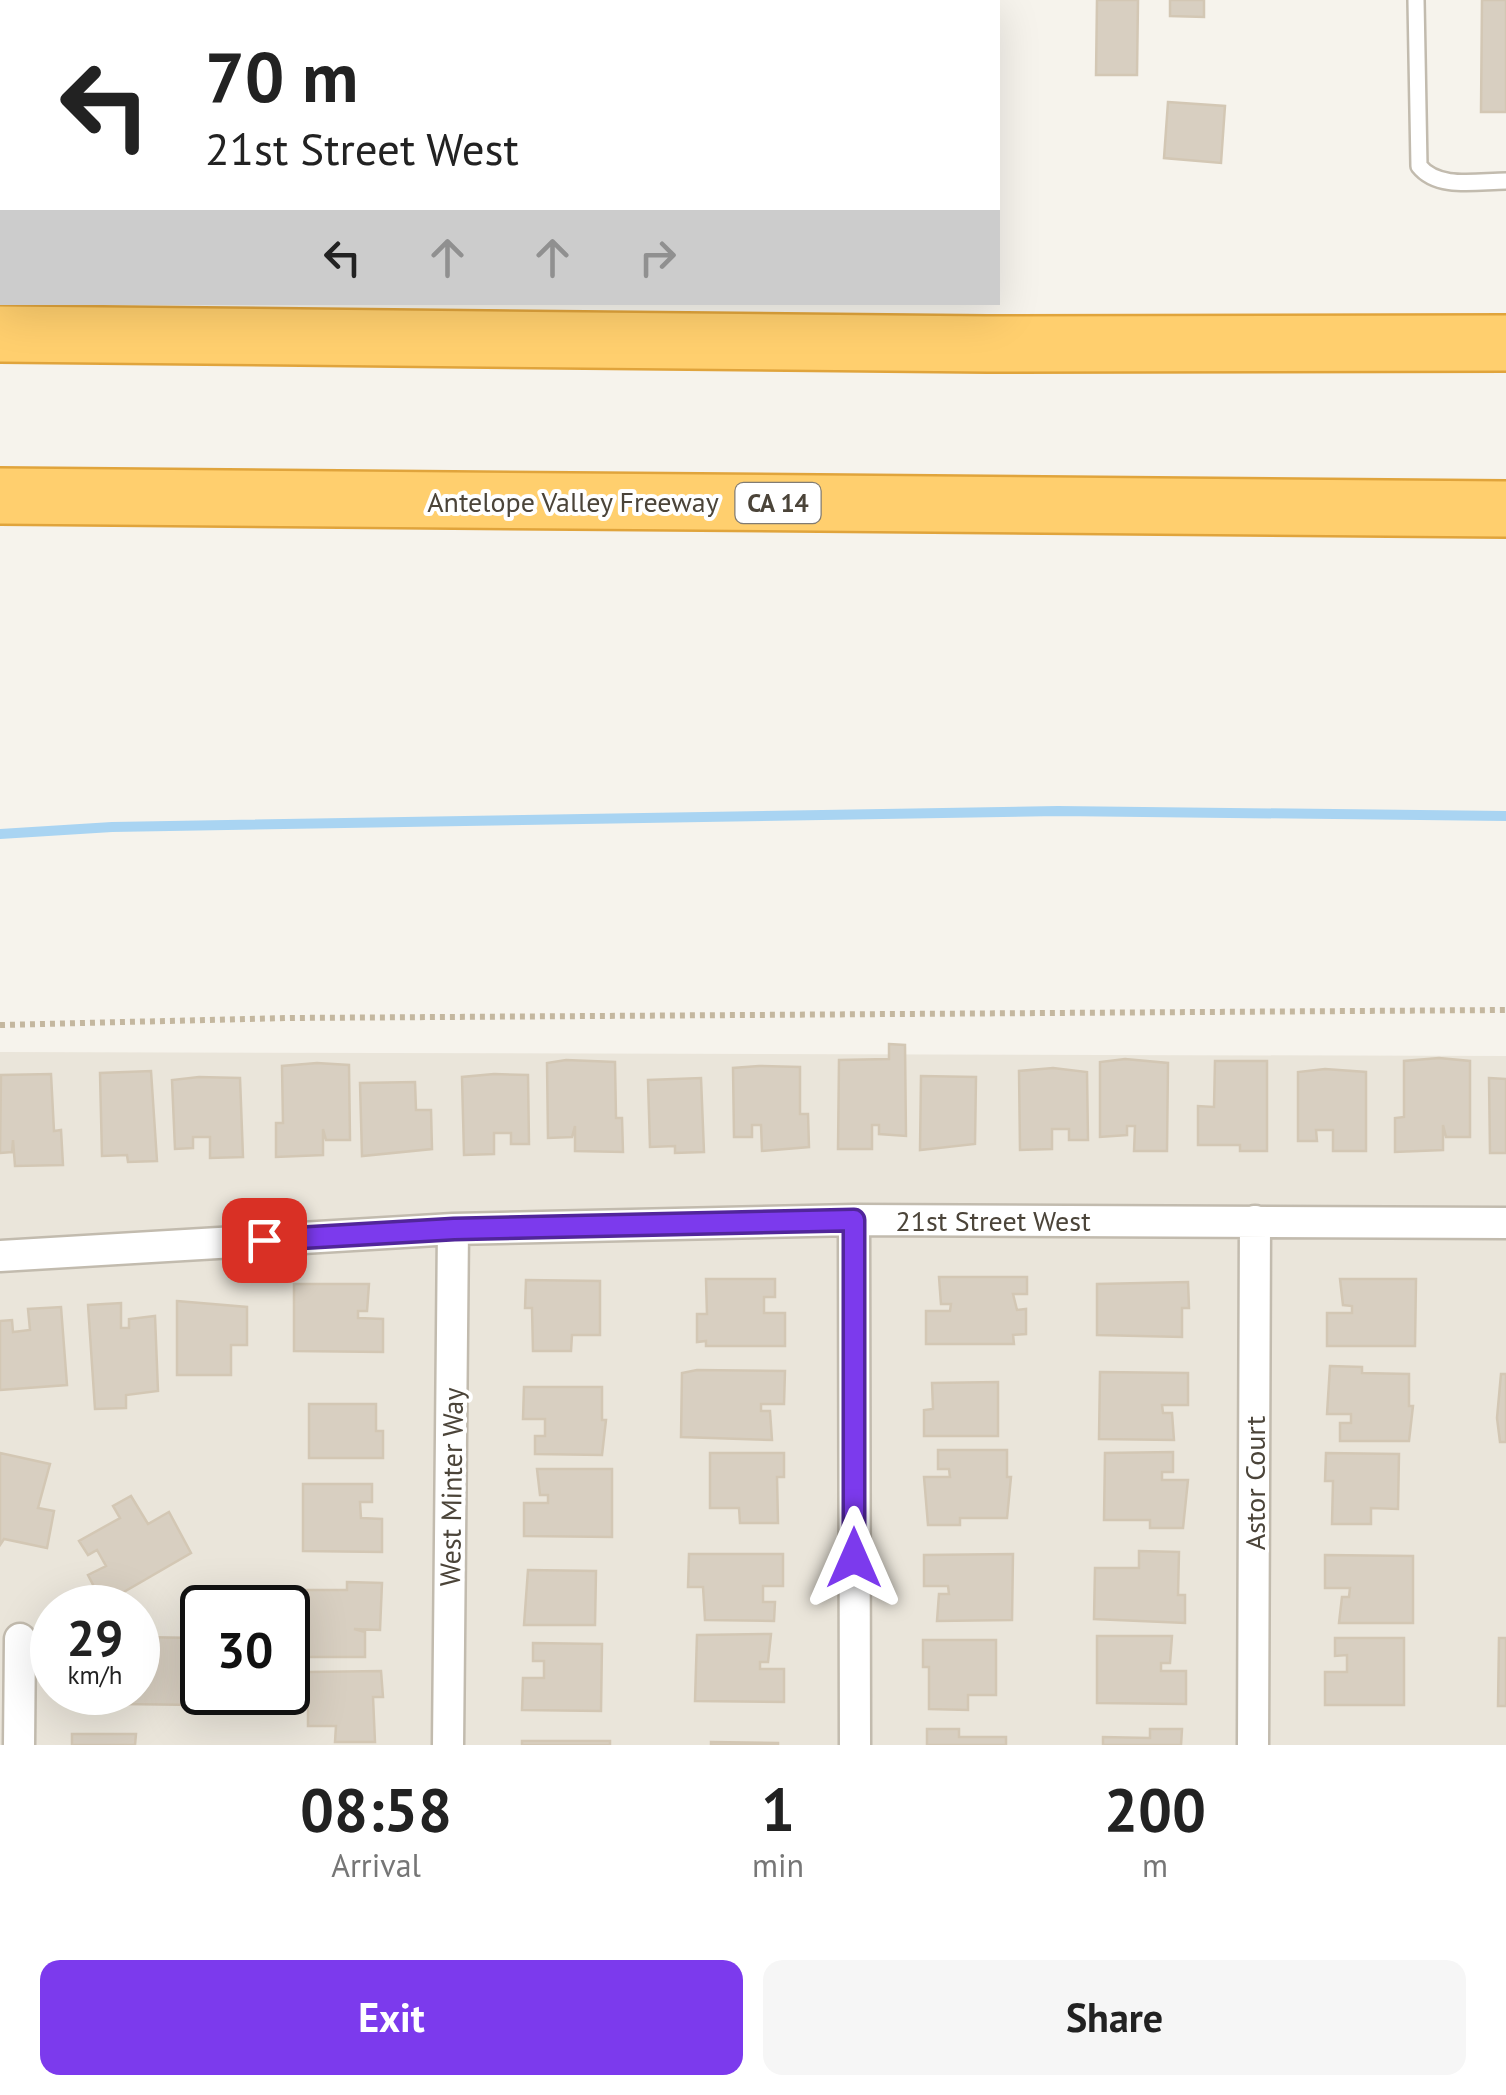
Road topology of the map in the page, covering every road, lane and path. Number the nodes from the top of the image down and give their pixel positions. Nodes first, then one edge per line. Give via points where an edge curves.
1 (1416, 0) edge
2 (1506, 181) edge
3 (0, 334) edge
4 (1506, 343) edge
5 (0, 496) edge
6 (1506, 509) edge
7 (1506, 1010) edge
8 (0, 1025) edge
9 (854, 1220) junction
10 (1255, 1221) junction
11 (1506, 1222) edge
12 (454, 1229) junction
13 (0, 1256) edge
14 (20, 1639) dead end
15 (19, 1745) edge
16 (448, 1745) edge
17 (854, 1745) edge
18 (1253, 1745) edge

1 - 2 lane via 1419,166 1441,181
3 - 4 highway
5 - 6 highway, Antelope Valley Freeway / CA 14
7 - 8 path
9 - 10 street, 21st Street West
9 - 12 street, 21st Street West
9 - 17 street
10 - 11 street, 21st Street West
10 - 18 street, Astor Court
12 - 13 street, 21st Street West
12 - 16 street, West Minter Way
14 - 15 street

